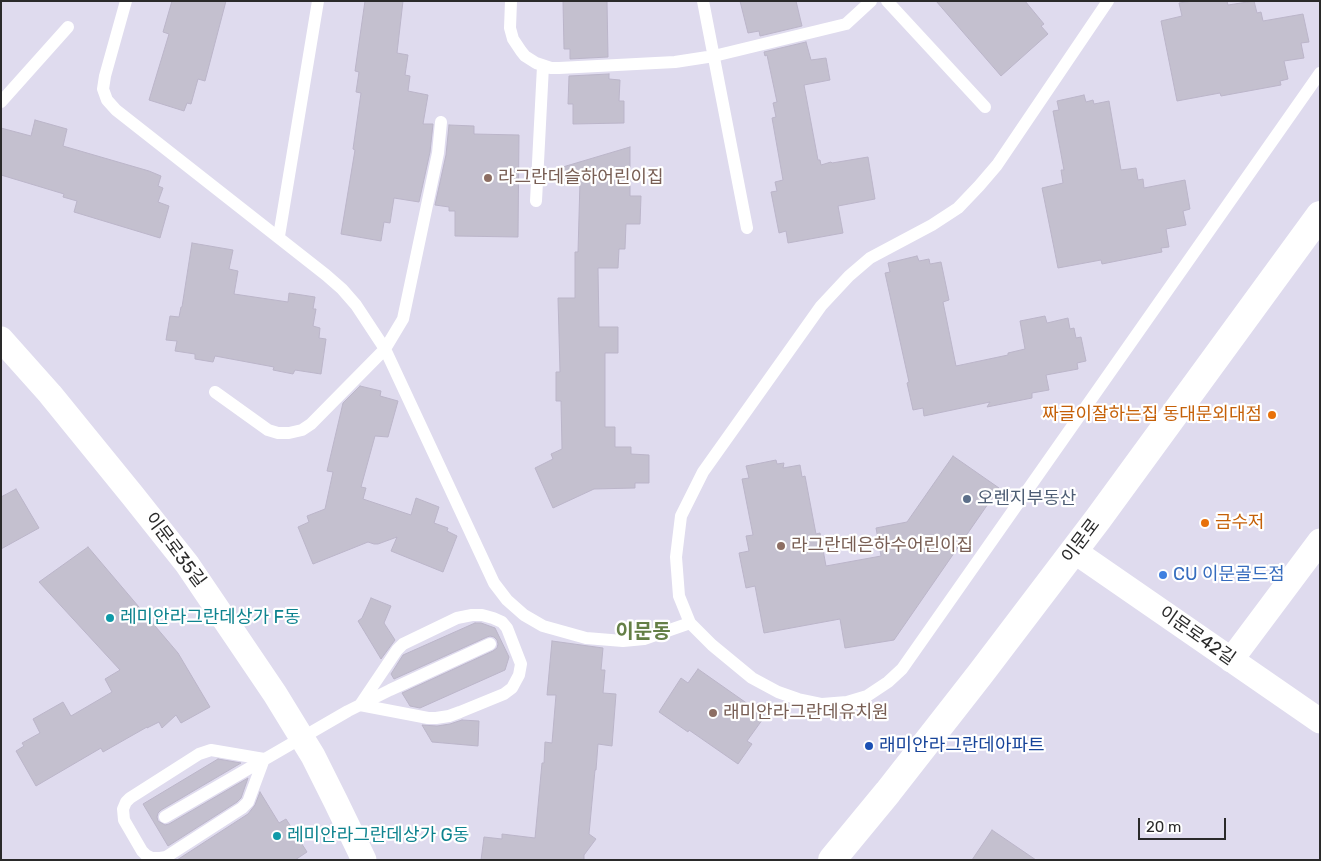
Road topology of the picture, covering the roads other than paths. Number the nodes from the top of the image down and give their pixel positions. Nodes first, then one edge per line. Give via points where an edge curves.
1 (126, 1) edge
2 (318, 1) edge
3 (511, 1) edge
4 (703, 1) edge
5 (872, 1) edge
6 (887, 1) edge
7 (1108, 1) edge
8 (68, 27) dead end
9 (714, 56) junction
10 (543, 66) junction
11 (1320, 73) edge
12 (1, 102) edge
13 (985, 108) dead end
14 (441, 122) dead end
15 (536, 201) dead end
16 (1318, 221) edge
17 (747, 228) dead end
18 (279, 236) junction
19 (1, 339) edge
20 (385, 349) junction
21 (215, 392) dead end
22 (1320, 541) edge
23 (1074, 551) junction
24 (690, 623) junction
25 (490, 644) dead end
26 (1231, 660) junction
27 (360, 705) junction
28 (1320, 721) edge
29 (302, 738) junction
30 (264, 759) junction
31 (165, 817) dead end
32 (364, 860) edge
33 (832, 860) edge

1 - 18 lane via 105,76 103,89 108,100 116,110
2 - 18 lane
3 - 10 lane via 513,39 525,56
4 - 9 lane
5 - 9 lane via 846,24
6 - 13 lane
7 - 24 lane via 979,186 958,208 870,258 839,287 821,306 703,472 681,516 676,557 679,596
8 - 12 lane
9 - 10 lane via 675,62
9 - 17 lane
10 - 15 lane
11 - 24 lane via 902,669 888,682 867,696 847,702 822,704 798,699 752,678
14 - 20 lane via 438,153 403,319
16 - 23 main road, 이문로
18 - 20 lane via 342,289 356,304
19 - 29 street, 이문로35길 via 187,564
20 - 21 lane via 311,424 295,432 268,430
20 - 24 lane via 494,583 507,600 543,626 586,638 644,639
22 - 26 street
23 - 26 street, 이문로42길
23 - 33 main road, 이문로
25 - 27 lane
26 - 28 street, 이문로42길
27 - 27 lane via 428,718 449,716 504,694 516,682 521,664 502,622 482,614 456,618 397,650
27 - 29 lane
29 - 30 lane
29 - 32 street, 이문로35길
30 - 30 lane via 206,751 130,798 123,809 124,820 142,851 152,858 166,856 242,808 248,802
30 - 31 lane

